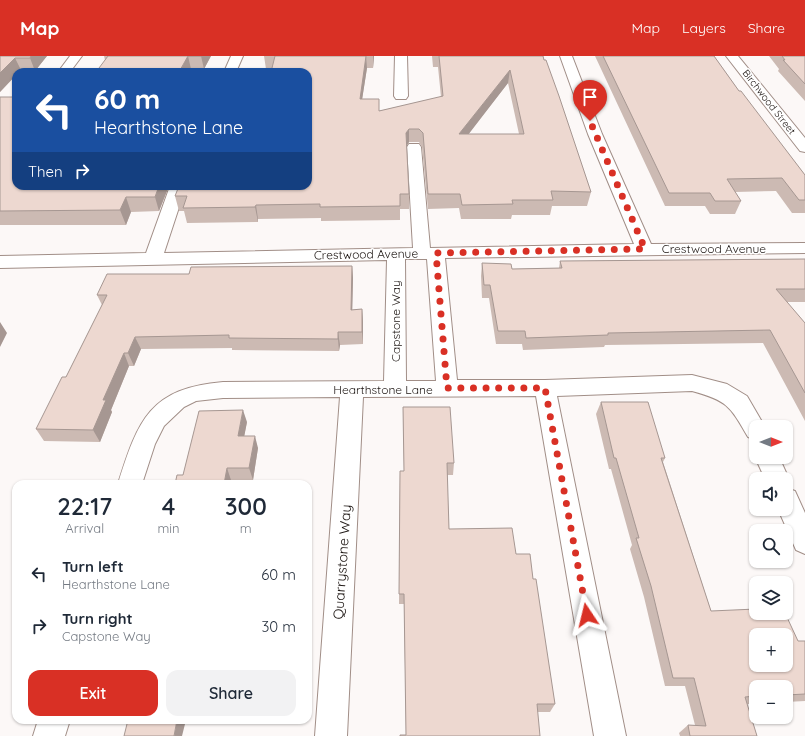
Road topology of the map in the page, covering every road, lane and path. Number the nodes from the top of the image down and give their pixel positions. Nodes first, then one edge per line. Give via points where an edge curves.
1 (76, 56) edge
2 (237, 56) edge
3 (401, 56) edge
4 (566, 56) edge
5 (732, 56) edge
6 (67, 68) edge
7 (232, 68) edge
8 (401, 96) dead end
9 (414, 147) dead end
10 (805, 148) edge
11 (177, 190) edge
12 (805, 248) edge
13 (645, 249) junction
14 (429, 253) junction
15 (396, 254) junction
16 (153, 258) junction
17 (0, 262) edge
18 (395, 388) junction
19 (447, 388) junction
20 (545, 388) junction
21 (352, 389) junction
22 (750, 420) edge
23 (131, 480) edge
24 (793, 515) edge
25 (805, 542) edge
26 (53, 724) edge
27 (49, 736) edge
28 (331, 736) edge
29 (610, 736) edge

1 - 6 street
2 - 7 street
3 - 8 street
4 - 13 street via 595,134
5 - 10 street, Birchwood Street
9 - 14 street
11 - 16 street
12 - 13 street, Crestwood Avenue
13 - 14 street, Crestwood Avenue
14 - 15 street, Crestwood Avenue
14 - 19 street
15 - 16 street, Crestwood Avenue
15 - 18 street, Capstone Way
16 - 17 street, Crestwood Avenue
18 - 19 street, Hearthstone Lane
18 - 21 street, Hearthstone Lane
19 - 20 street, Hearthstone Lane
20 - 22 street, Hearthstone Lane via 692,383 719,390 739,402
20 - 29 street
21 - 23 street, Hearthstone Lane via 223,390 189,394 170,404 157,417 145,436
21 - 28 street, Quarrystone Way
24 - 25 street
26 - 27 street

